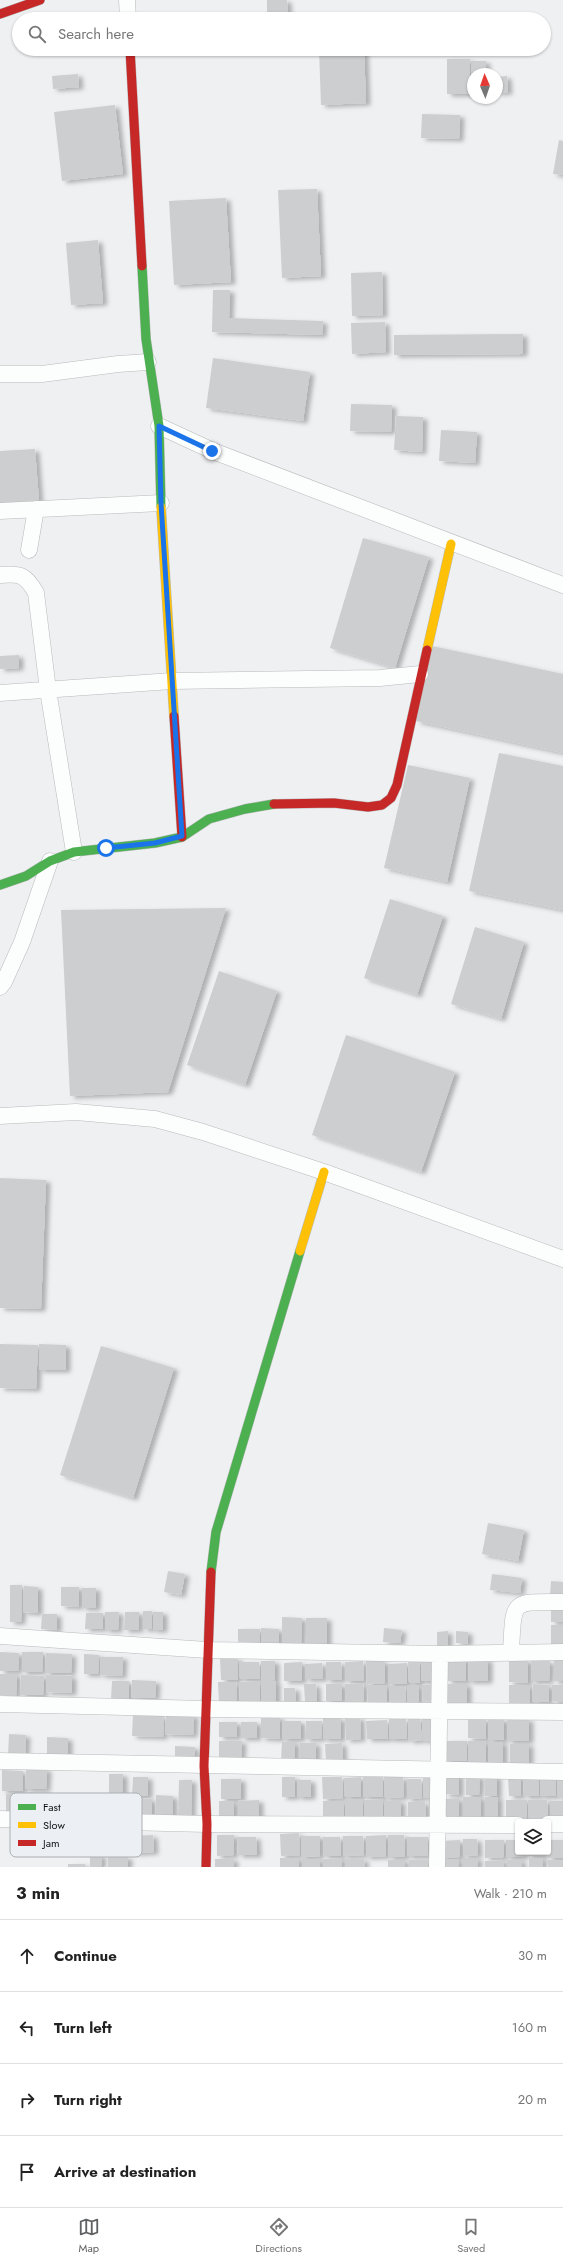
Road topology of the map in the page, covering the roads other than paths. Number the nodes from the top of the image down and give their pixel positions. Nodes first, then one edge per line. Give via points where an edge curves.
1 (40, 0) edge
2 (127, 0) edge
3 (128, 12) edge
4 (0, 14) edge
5 (130, 56) edge
6 (148, 362) junction
7 (0, 374) edge
8 (159, 426) junction
9 (161, 503) junction
10 (36, 509) junction
11 (0, 511) edge
12 (451, 544) junction
13 (30, 550) dead end
14 (0, 575) edge
15 (563, 585) edge
16 (420, 674) junction
17 (172, 681) junction
18 (48, 690) junction
19 (0, 693) edge
20 (182, 836) junction
21 (74, 852) junction
22 (50, 861) junction
23 (0, 885) edge
24 (0, 986) edge
25 (0, 1116) edge
26 (324, 1172) junction
27 (563, 1259) edge
28 (563, 1602) edge
29 (0, 1636) edge
30 (207, 1650) junction
31 (512, 1651) junction
32 (563, 1652) edge
33 (440, 1654) junction
34 (0, 1704) edge
35 (207, 1709) junction
36 (440, 1710) junction
37 (563, 1712) edge
38 (0, 1761) edge
39 (204, 1766) junction
40 (440, 1769) junction
41 (563, 1772) edge
42 (0, 1819) edge
43 (10, 1819) edge
44 (142, 1822) edge
45 (207, 1824) junction
46 (551, 1824) edge
47 (563, 1824) edge
48 (515, 1825) edge
49 (438, 1826) junction
50 (206, 1867) edge
51 (437, 1867) edge

1 - 4 street
2 - 3 street
5 - 6 street
6 - 7 street via 42,374
6 - 8 street
8 - 9 street
8 - 12 street via 212,451
9 - 10 street
9 - 17 street
10 - 11 street
10 - 13 street
12 - 15 street
12 - 16 street
14 - 18 street via 22,576 30,581 36,593
16 - 17 street via 380,678
16 - 20 street via 397,785 391,798 382,805 368,807 334,803 282,803 245,809 210,819
17 - 18 street
17 - 20 street
18 - 19 street
18 - 21 street
20 - 21 street via 155,843
21 - 22 street
22 - 23 street via 26,876
22 - 24 street via 22,942
25 - 26 street via 76,1112 155,1119
26 - 27 street
26 - 30 street via 216,1532 209,1584
28 - 31 street via 520,1604 514,1615
29 - 30 street
30 - 33 street
30 - 35 street
31 - 32 street
31 - 33 street
33 - 36 street
34 - 35 street
35 - 36 street
35 - 39 street
36 - 37 street
36 - 40 street
38 - 39 street
39 - 40 street
39 - 45 street
40 - 41 street
40 - 49 street
42 - 43 street
44 - 45 street
45 - 49 street
45 - 50 street
46 - 47 street
48 - 49 street
49 - 51 street

